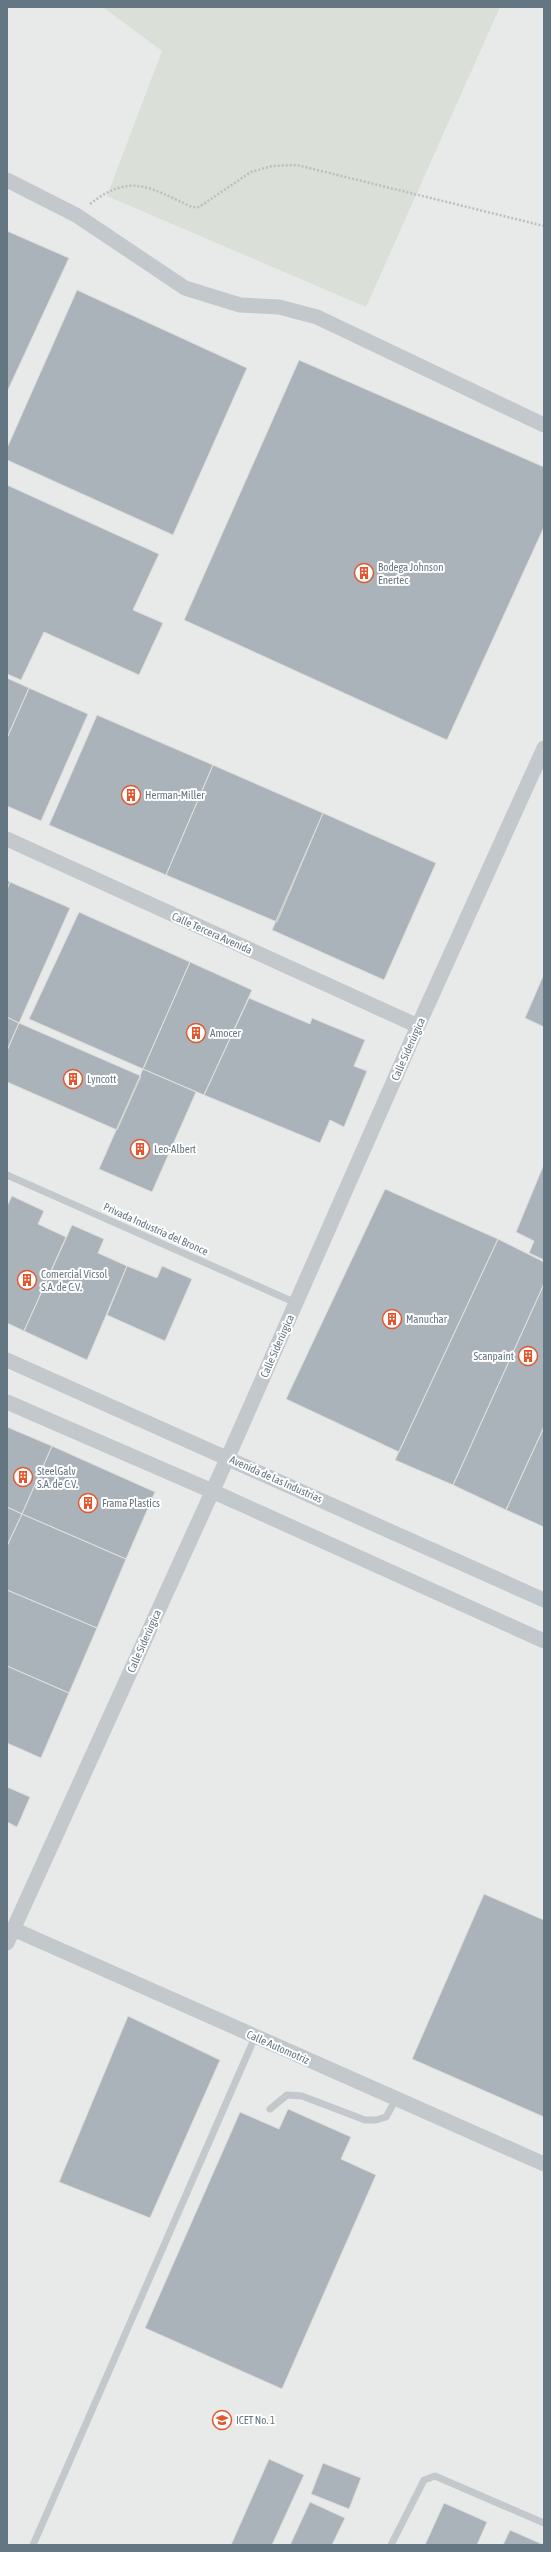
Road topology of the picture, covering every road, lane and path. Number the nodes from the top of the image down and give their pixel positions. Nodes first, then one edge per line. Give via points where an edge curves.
1 (7, 180) edge
2 (76, 215) junction
3 (544, 226) edge
4 (544, 425) edge
5 (544, 748) edge
6 (7, 839) edge
7 (418, 1026) junction
8 (7, 1175) edge
9 (296, 1303) junction
10 (7, 1360) edge
11 (7, 1402) edge
12 (228, 1457) junction
13 (212, 1491) junction
14 (544, 1600) edge
15 (544, 1641) edge
16 (10, 1936) edge
17 (255, 2037) junction
18 (396, 2099) junction
19 (270, 2108) dead end
20 (544, 2164) edge
21 (544, 2523) edge
22 (33, 2545) edge
23 (391, 2545) edge

1 - 2 street
2 - 3 path via 106,192 124,185 148,188 192,207 199,207 251,172 272,166 297,165
2 - 4 street via 185,288 240,305 279,307 317,317
5 - 7 street, Calle Siderúrgica
6 - 7 street, Calle Tercera Avenida
7 - 9 street, Calle Siderúrgica
8 - 9 lane, Privada Industria del Bronce
9 - 12 street, Calle Siderúrgica
10 - 12 street, Avenida de las Industrias
11 - 13 street
12 - 13 street, Calle Siderúrgica
12 - 14 street, Avenida de las Industrias
13 - 15 street
13 - 16 street, Calle Siderúrgica
16 - 17 street, Calle Automotriz
17 - 18 street, Calle Automotriz
17 - 22 lane
18 - 19 lane via 386,2117 376,2120 365,2120 302,2096 287,2095
18 - 20 street, Calle Automotriz
21 - 23 lane via 435,2476 424,2480

